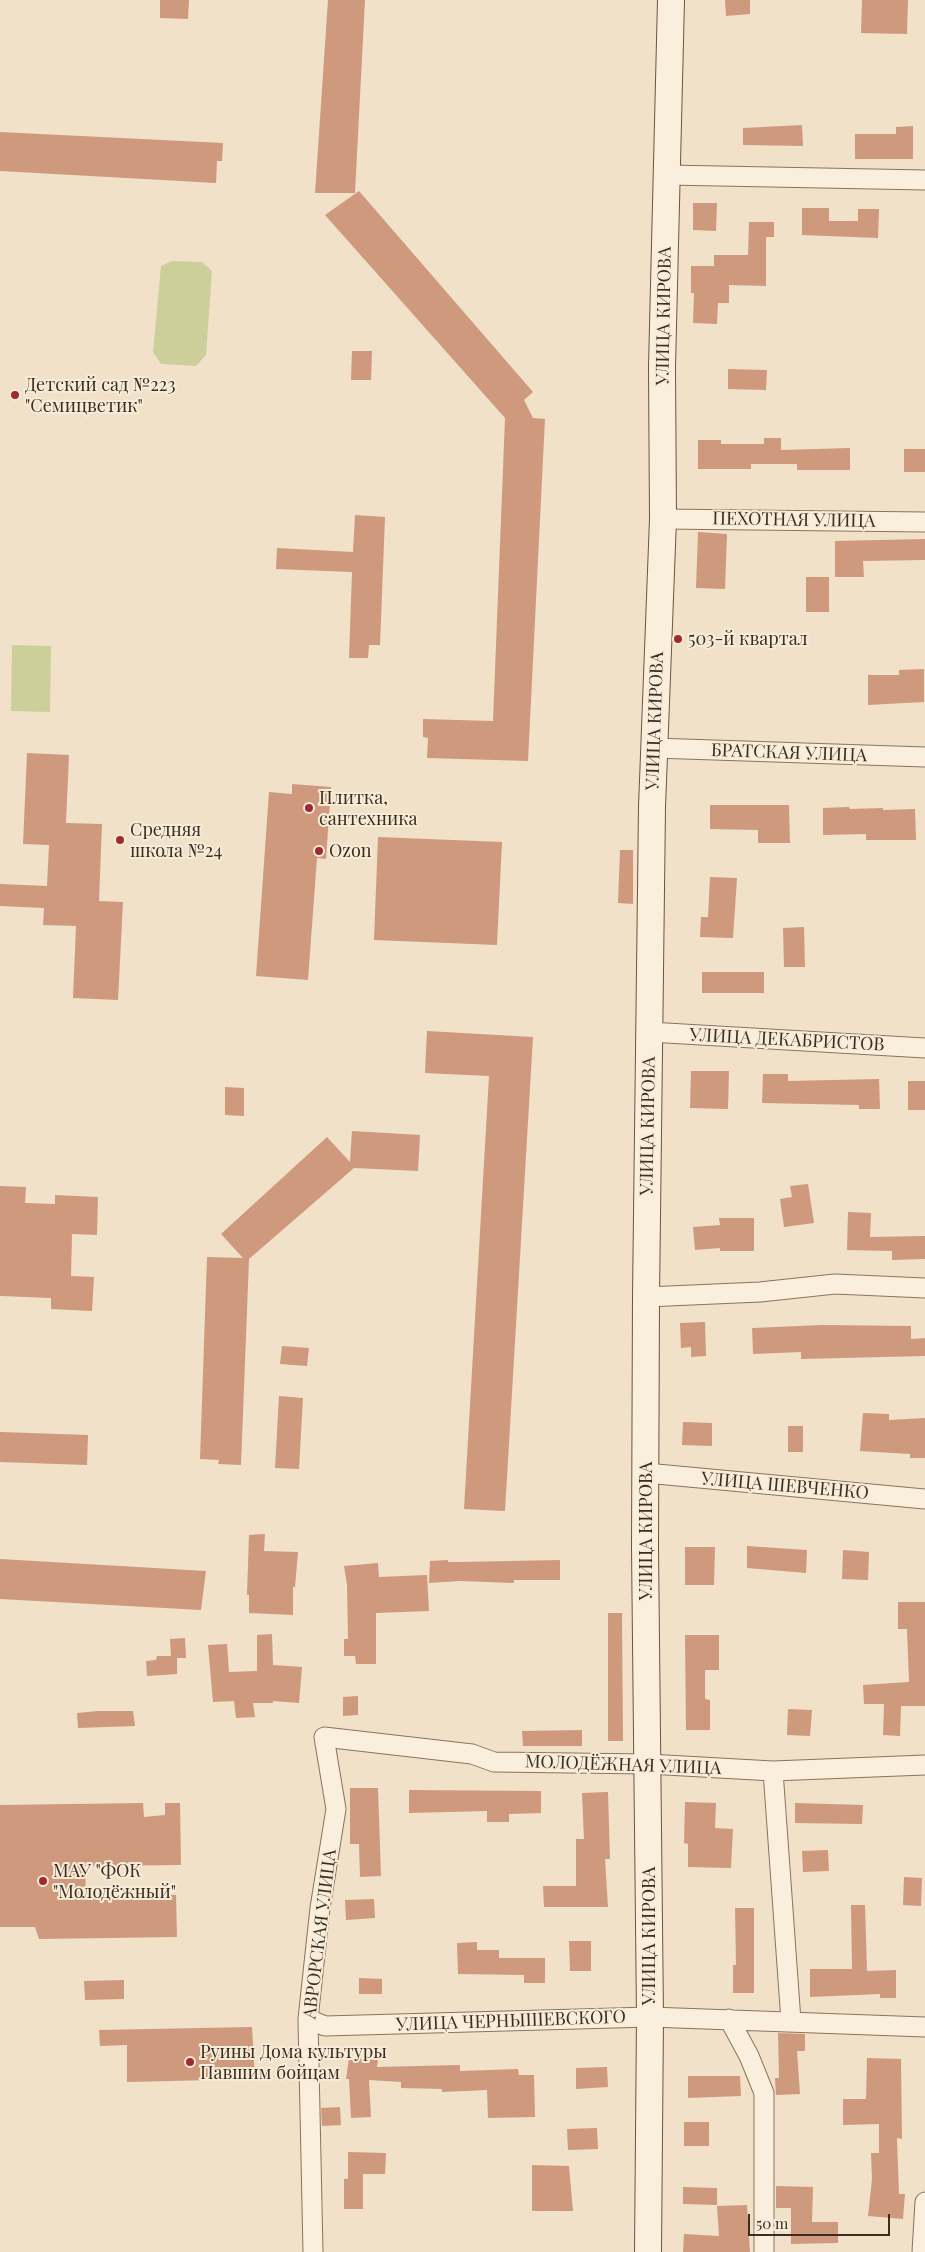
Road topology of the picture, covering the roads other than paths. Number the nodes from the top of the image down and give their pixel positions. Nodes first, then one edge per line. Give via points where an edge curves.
1 (671, 0) edge
2 (667, 175) junction
3 (925, 180) edge
4 (663, 519) junction
5 (925, 522) edge
6 (654, 748) junction
7 (925, 757) edge
8 (649, 1032) junction
9 (925, 1048) edge
10 (925, 1288) edge
11 (646, 1297) junction
12 (646, 1473) junction
13 (925, 1499) edge
14 (324, 1737) joint
15 (648, 1764) junction
16 (925, 1765) edge
17 (773, 1771) junction
18 (650, 2017) junction
19 (308, 2020) junction
20 (729, 2020) junction
21 (791, 2021) junction
22 (925, 2027) edge
23 (925, 2202) edge
24 (313, 2252) edge
25 (648, 2252) edge
26 (764, 2252) edge
27 (922, 2252) edge

1 - 2 main road, УЛИЦА КИРОВА
2 - 3 street
2 - 4 main road, УЛИЦА КИРОВА via 662,367
4 - 5 street, ПЕХОТНАЯ УЛИЦА
4 - 6 main road, УЛИЦА КИРОВА
6 - 7 street, БРАТСКАЯ УЛИЦА
6 - 8 main road, УЛИЦА КИРОВА
8 - 9 street, УЛИЦА ДЕКАБРИСТОВ
8 - 11 main road, УЛИЦА КИРОВА
10 - 11 street via 835,1284 760,1292
11 - 12 main road, УЛИЦА КИРОВА
12 - 13 street, УЛИЦА ШЕВЧЕНКО
12 - 15 main road, УЛИЦА КИРОВА
14 - 15 street, МОЛОДЁЖНАЯ УЛИЦА via 472,1754 494,1762
14 - 19 street, АВРОРСКАЯ УЛИЦА via 336,1809 320,1908
15 - 17 street, МОЛОДЁЖНАЯ УЛИЦА
15 - 18 main road, УЛИЦА КИРОВА
16 - 17 street, МОЛОДЁЖНАЯ УЛИЦА
17 - 21 street
18 - 19 street, УЛИЦА ЧЕРНЫШЕВСКОГО via 325,2026
18 - 20 street, УЛИЦА ЧЕРНЫШЕВСКОГО
18 - 25 main road, УЛИЦА КИРОВА
19 - 24 street, АВРОРСКАЯ УЛИЦА
20 - 21 street, УЛИЦА ЧЕРНЫШЕВСКОГО
20 - 26 street via 749,2056 764,2094
21 - 22 street, УЛИЦА ЧЕРНЫШЕВСКОГО
23 - 27 street

